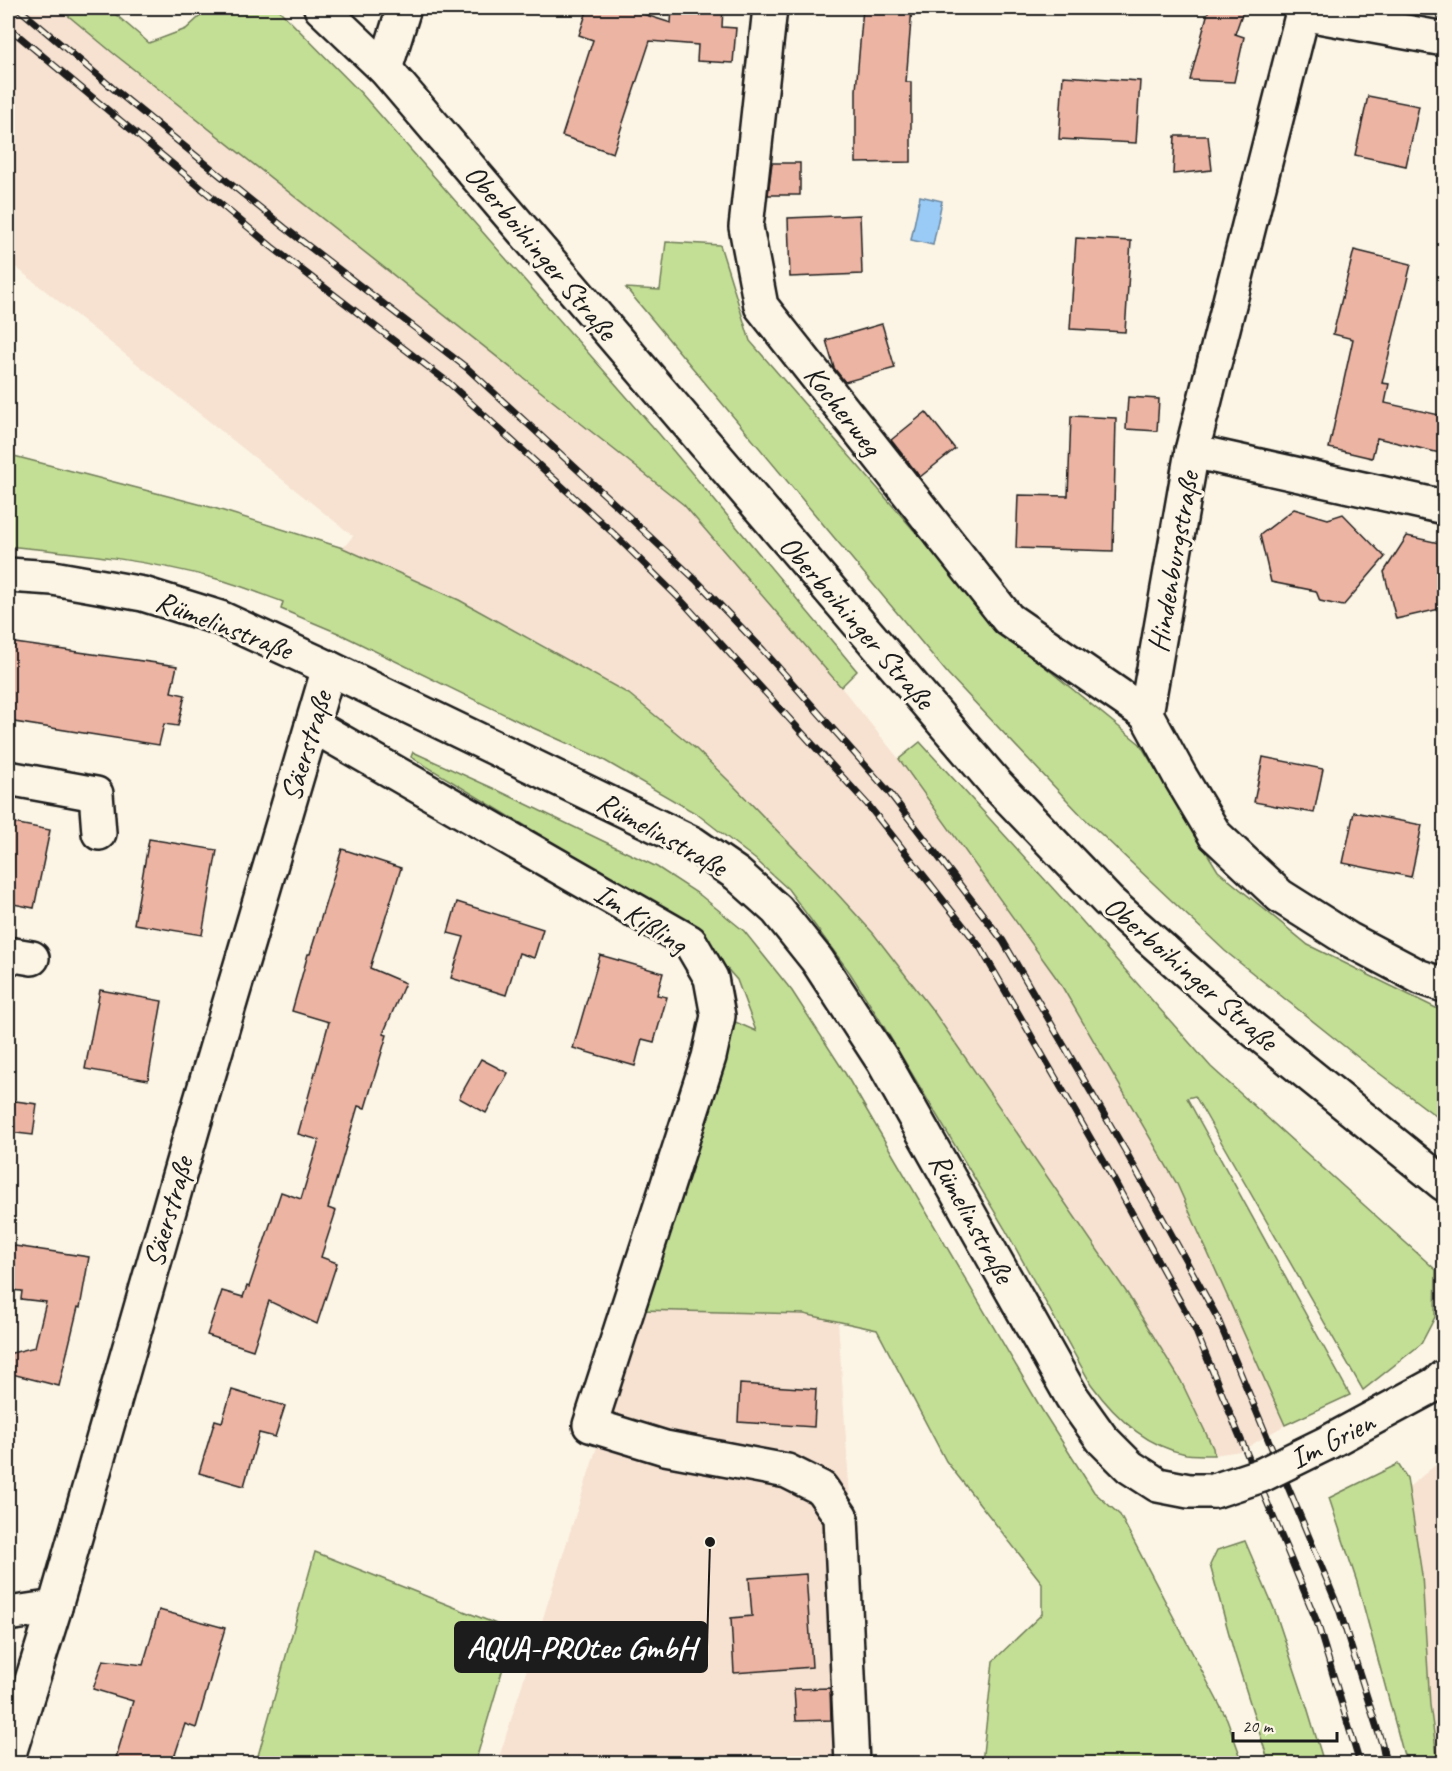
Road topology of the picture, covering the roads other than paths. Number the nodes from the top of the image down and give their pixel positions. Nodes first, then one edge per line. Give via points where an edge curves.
1 (321, 8) edge
2 (404, 8) edge
3 (770, 8) edge
4 (1303, 10) edge
5 (1444, 39) edge
6 (386, 69) junction
7 (1192, 451) junction
8 (1444, 507) edge
9 (8, 575) edge
10 (329, 668) junction
11 (1146, 714) junction
12 (312, 725) junction
13 (8, 778) edge
14 (99, 833) dead end
15 (1444, 986) edge
16 (1444, 1184) edge
17 (1442, 1384) edge
18 (1214, 1491) joint
19 (55, 1606) junction
20 (8, 1614) edge
21 (8, 1757) edge
22 (852, 1764) edge

1 - 6 street, Oberboihinger Straße
2 - 6 street
3 - 11 street, Kocherweg via 746,227 761,306 1008,619
4 - 5 street
4 - 7 street, Hindenburgstraße
6 - 16 street, Oberboihinger Straße via 1004,793 1108,901 1244,1022
7 - 8 street
7 - 11 street, Hindenburgstraße
9 - 10 street, Rümelinstraße via 53,578 143,594 219,618
10 - 12 street, Säerstraße
10 - 18 street, Rümelinstraße via 692,843 737,874 777,910 817,960 882,1061 1072,1397 1102,1439 1130,1467 1158,1485
11 - 15 street via 1215,835 1272,888 1348,939
12 - 19 street, Säerstraße
12 - 22 street, Im Kißling via 690,942 711,978 718,1016 709,1057 590,1425 665,1448 787,1471 821,1488 841,1517
13 - 14 street via 96,794
17 - 18 street, Im Grien, bridge via 1262,1475
19 - 20 street
19 - 21 street, Säerstraße

